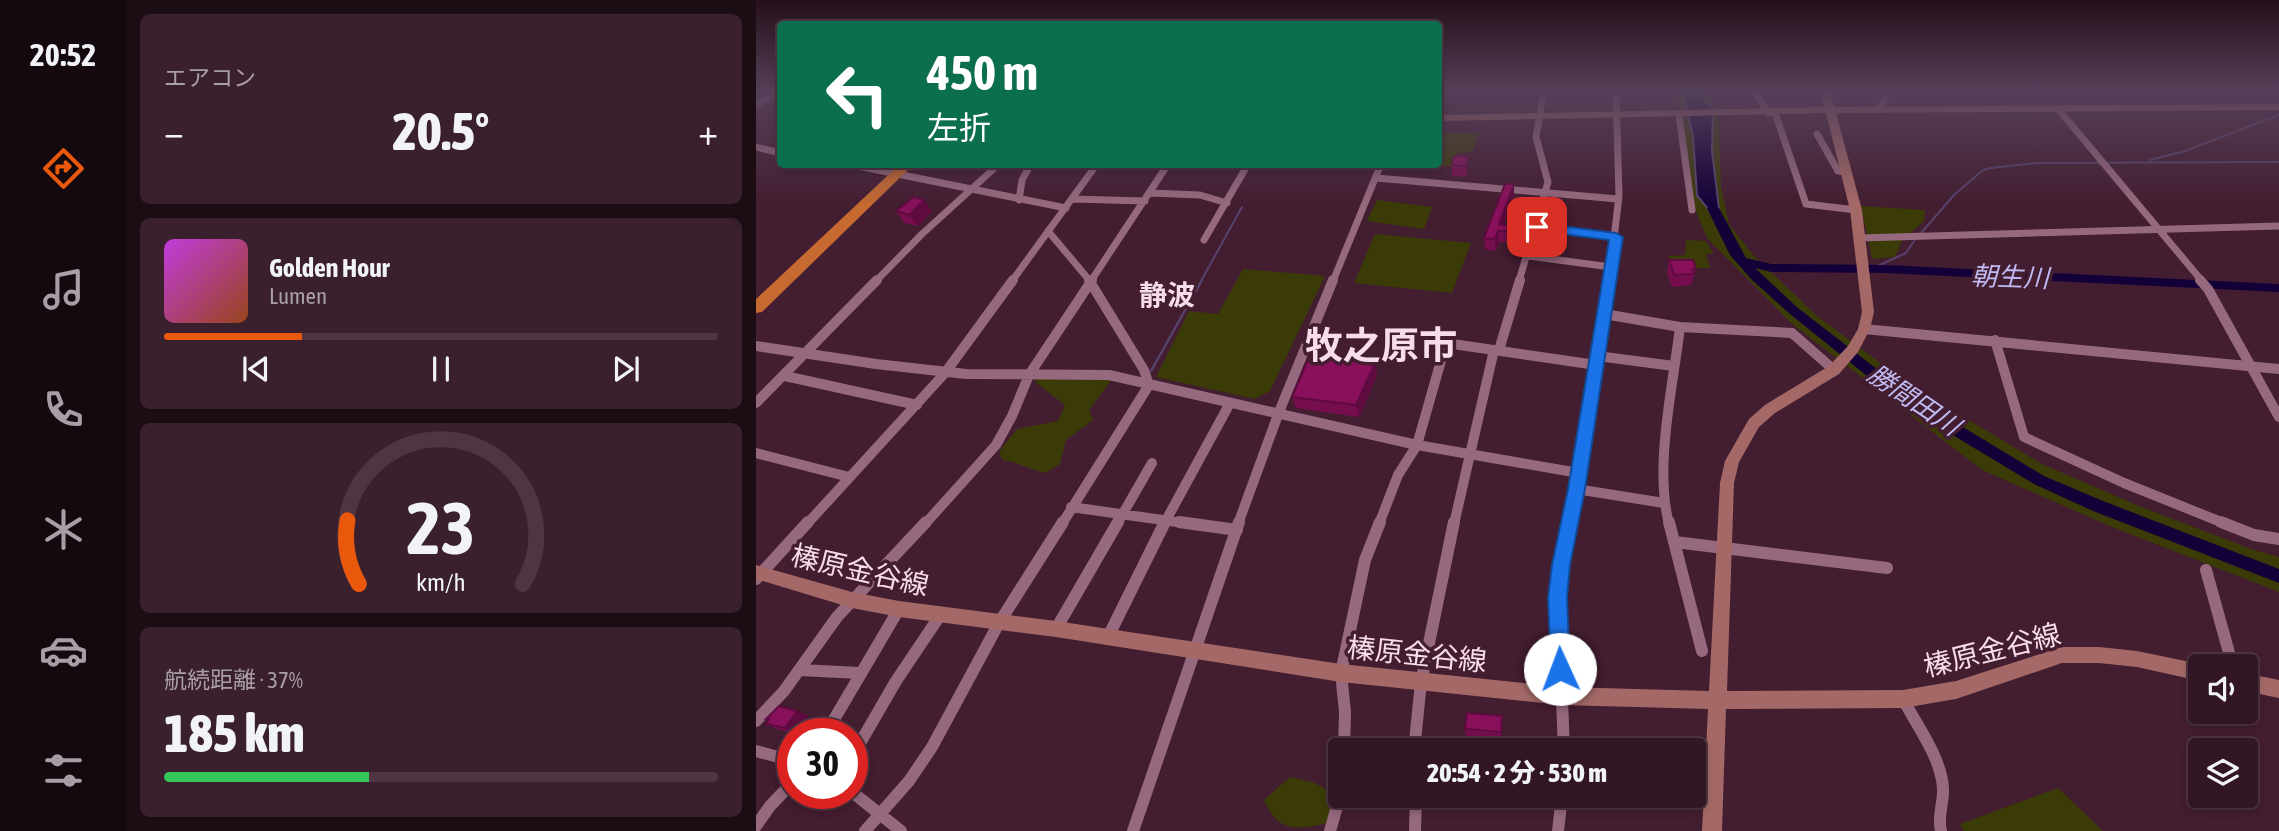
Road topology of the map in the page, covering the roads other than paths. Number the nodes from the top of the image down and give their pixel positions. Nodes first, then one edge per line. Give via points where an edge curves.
1 (1538, 129) edge
2 (1617, 129) edge
3 (1681, 129) edge
4 (1778, 129) edge
5 (1835, 129) edge
6 (2075, 129) edge
7 (1816, 134) dead end
8 (756, 147) edge
9 (777, 152) edge
10 (885, 168) edge
11 (995, 168) edge
12 (1029, 168) edge
13 (1094, 168) edge
14 (1165, 168) edge
15 (1246, 168) edge
16 (1380, 168) edge
17 (904, 170) edge
18 (1847, 172) junction
19 (1377, 178) junction
20 (970, 190) junction
21 (1546, 192) junction
22 (1147, 197) junction
23 (1073, 199) junction
24 (1618, 199) junction
25 (1020, 200) junction
26 (1227, 202) junction
27 (1066, 208) junction
28 (1856, 210) junction
29 (1692, 211) dead end
30 (2279, 226) edge
31 (1537, 227) junction
32 (2159, 229) junction
33 (1048, 231) junction
34 (1616, 237) junction
35 (1859, 238) junction
36 (1204, 240) dead end
37 (1528, 256) junction
38 (1611, 267) junction
39 (1091, 279) junction
40 (756, 309) edge
41 (1604, 314) junction
42 (1680, 327) junction
43 (1863, 331) junction
44 (1995, 340) junction
45 (756, 346) edge
46 (1497, 350) junction
47 (805, 354) junction
48 (1596, 360) junction
49 (1674, 366) junction
50 (2251, 366) junction
51 (1836, 368) junction
52 (2279, 369) edge
53 (945, 373) junction
54 (1029, 375) junction
55 (785, 376) junction
56 (1149, 385) junction
57 (756, 403) edge
58 (1230, 403) junction
59 (917, 405) junction
60 (1279, 412) junction
61 (2279, 417) edge
62 (1417, 445) junction
63 (756, 453) edge
64 (1468, 456) junction
65 (1152, 463) dead end
66 (1579, 473) junction
67 (849, 477) junction
68 (1576, 489) junction
69 (1664, 503) junction
70 (1071, 507) junction
71 (1122, 514) junction
72 (1166, 520) junction
73 (1237, 530) junction
74 (2279, 539) edge
75 (1675, 542) junction
76 (1723, 549) junction
77 (1887, 568) dead end
78 (2206, 570) dead end
79 (758, 575) edge
80 (852, 600) junction
81 (899, 609) junction
82 (941, 614) junction
83 (999, 623) junction
84 (1056, 629) junction
85 (1108, 637) junction
86 (1194, 651) junction
87 (1702, 651) dead end
88 (2229, 654) edge
89 (799, 670) junction
90 (2188, 670) edge
91 (860, 673) junction
92 (1341, 673) junction
93 (1421, 682) junction
94 (2258, 685) edge
95 (2279, 689) edge
96 (1562, 696) junction
97 (1903, 699) junction
98 (1718, 700) junction
99 (834, 718) edge
100 (756, 720) edge
101 (868, 729) edge
102 (1344, 738) edge
103 (1415, 738) edge
104 (1564, 738) edge
105 (756, 751) edge
106 (777, 757) edge
107 (777, 799) edge
108 (868, 805) edge
109 (1337, 808) edge
110 (1416, 808) edge
111 (1561, 808) edge
112 (880, 815) junction
113 (756, 827) edge
114 (865, 831) edge
115 (901, 831) edge
116 (1133, 831) edge
117 (1330, 831) edge
118 (1415, 831) edge
119 (1559, 831) edge
120 (1712, 831) edge
121 (1941, 831) edge

1 - 21 street
2 - 24 street
3 - 29 street
4 - 28 street via 1806,204
5 - 18 main road
6 - 32 street
7 - 18 street via 1838,171
8 - 9 street
10 - 17 street
11 - 20 street
12 - 25 street
13 - 23 street
14 - 22 street
15 - 26 street
16 - 19 street
17 - 20 street
17 - 40 highway
18 - 28 main road
19 - 21 street
19 - 60 street
20 - 25 street
20 - 47 street
21 - 24 street
21 - 31 street
22 - 23 street
22 - 26 street via 1200,195
22 - 39 street
23 - 27 street
24 - 34 street
25 - 27 street
26 - 36 street
27 - 33 street
28 - 35 main road
30 - 32 street
31 - 34 street
31 - 37 street
32 - 35 street
32 - 50 street via 2208,289
33 - 39 street
33 - 53 street
34 - 38 street
35 - 43 main road via 1868,312
37 - 38 street
37 - 46 street
38 - 41 street
39 - 54 street
39 - 56 street
41 - 42 street
41 - 48 street
42 - 49 street
42 - 51 street via 1791,333
43 - 44 street
43 - 51 main road
44 - 50 street
44 - 74 street via 2024,437 2254,535
45 - 47 street
46 - 48 street
46 - 62 street via 1446,343
46 - 64 street
47 - 53 street
47 - 55 street
48 - 49 street
48 - 66 street
49 - 69 street
50 - 52 street
50 - 61 street
51 - 76 main road via 1770,410 1742,441 1727,483
53 - 54 street
53 - 59 street
54 - 56 street via 1109,375
54 - 80 street via 1019,407 989,455
55 - 57 street
55 - 59 street
56 - 58 street
56 - 70 street
58 - 60 street
58 - 72 street
59 - 67 street
60 - 62 street
60 - 73 street
62 - 64 street
62 - 92 street via 1398,475 1365,560
63 - 67 street
64 - 66 street
64 - 93 street
65 - 71 street
66 - 68 street
67 - 79 street
68 - 69 street
68 - 96 street via 1558,598
69 - 75 street
70 - 71 street
70 - 83 street
71 - 72 street
71 - 84 street
72 - 73 street
72 - 85 street
73 - 86 street
75 - 76 street
75 - 87 street
76 - 77 street
76 - 98 main road
78 - 88 street
79 - 80 main road, 榛原金谷線
80 - 81 main road, 榛原金谷線
80 - 89 street
81 - 82 main road, 榛原金谷線
81 - 91 street
82 - 83 main road, 榛原金谷線
82 - 101 street
83 - 84 main road, 榛原金谷線
83 - 112 street via 932,747
84 - 85 main road, 榛原金谷線
85 - 86 main road, 榛原金谷線
86 - 92 main road, 榛原金谷線
86 - 116 street
89 - 91 street
89 - 100 street
90 - 97 main road, 榛原金谷線 via 2137,659 2062,655 1956,690
91 - 99 street
92 - 93 main road, 榛原金谷線
92 - 102 street
93 - 96 main road, 榛原金谷線
93 - 103 street
94 - 95 main road
96 - 98 main road, 榛原金谷線
96 - 104 street
97 - 98 main road, 榛原金谷線
97 - 121 street via 1937,763 1943,789 1936,817
98 - 120 main road
105 - 106 street
107 - 113 street
108 - 112 street
109 - 117 street
110 - 118 street
111 - 119 street
112 - 114 street
112 - 115 street

